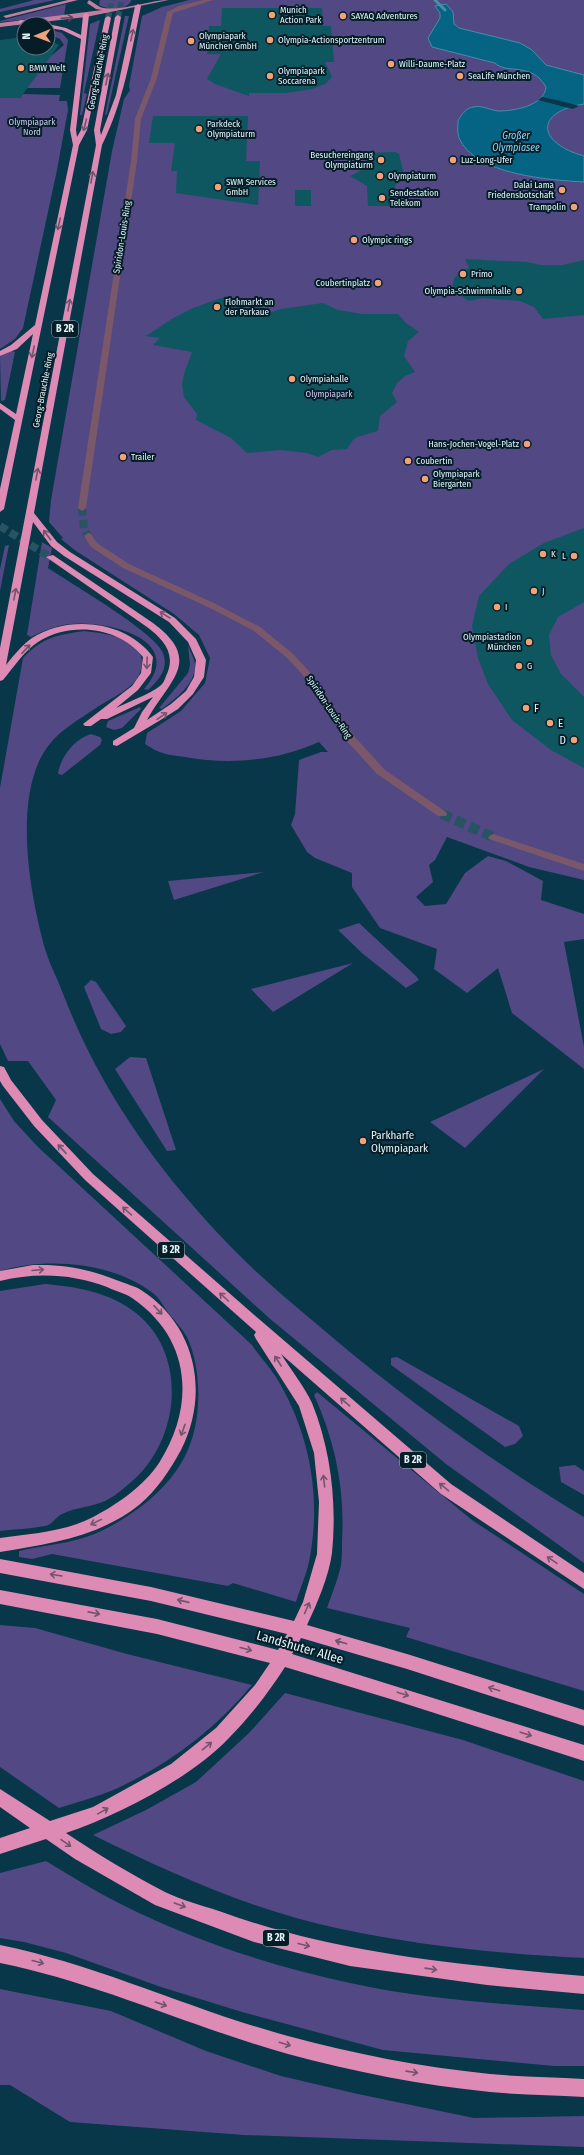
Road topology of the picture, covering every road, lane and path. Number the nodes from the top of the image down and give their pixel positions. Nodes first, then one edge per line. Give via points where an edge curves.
1 (75, 0) edge
2 (166, 0) edge
3 (210, 0) edge
4 (90, 1) edge
5 (138, 2) edge
6 (117, 14) junction
7 (86, 16) junction
8 (0, 18) edge
9 (108, 18) tunnel mouth
10 (56, 19) edge
11 (16, 23) edge
12 (0, 25) edge
13 (56, 28) edge
14 (84, 38) junction
15 (76, 145) junction
16 (99, 145) junction
17 (38, 326) junction
18 (0, 354) edge
19 (0, 405) edge
20 (19, 420) junction
21 (82, 508) tunnel mouth
22 (0, 510) edge
23 (30, 513) junction
24 (88, 536) tunnel mouth
25 (50, 557) tunnel mouth
26 (0, 673) edge
27 (0, 678) edge
28 (162, 688) junction
29 (139, 728) junction
30 (117, 743) dead end
31 (442, 814) tunnel mouth
32 (493, 837) tunnel mouth
33 (584, 868) edge
34 (0, 1070) edge
35 (0, 1276) edge
36 (254, 1323) junction
37 (0, 1545) edge
38 (0, 1566) edge
39 (584, 1582) edge
40 (0, 1597) edge
41 (584, 1718) edge
42 (584, 1753) edge
43 (0, 1797) edge
44 (0, 1846) edge
45 (0, 1954) edge
46 (584, 1985) edge
47 (584, 2088) edge

1 - 8 main road
2 - 5 main road
3 - 21 street, Spiridon-Louis-Ring via 170,12 154,78 138,119 134,161
4 - 6 main road via 101,9
4 - 7 main road
5 - 6 main road
16 -> 5 highway via 108,130 118,99
6 - 7 main road
16 -> 6 highway, Georg-Brauchle-Ring / B 2R via 97,130
10 -> 7 main road
7 - 14 highway
9 -> 15 highway, Georg-Brauchle-Ring / B 2R via 84,130
11 - 12 main road
13 - 14 highway
14 - 15 highway via 73,130
15 -> 17 highway, Georg-Brauchle-Ring / B 2R
23 -> 16 highway, Georg-Brauchle-Ring / B 2R
17 - 18 highway via 14,347
17 -> 20 highway, Georg-Brauchle-Ring / B 2R
19 - 20 highway
20 - 22 highway, Georg-Brauchle-Ring / B 2R
26 -> 23 highway, Georg-Brauchle-Ring / B 2R
29 -> 23 highway via 171,710 191,691 200,670 198,648 186,631 172,620 54,544
24 - 31 street, Spiridon-Louis-Ring via 94,545 126,566 257,629 305,672 350,738 381,772
25 - 28 highway via 163,635 175,654 176,664
27 -> 28 highway via 35,640 54,632 92,628 107,629 125,635 135,641 148,657 146,673 135,688 88,724
28 - 29 highway
29 - 30 highway
32 - 33 street
36 -> 34 highway, B 2R via 89,1177 38,1123
35 -> 37 highway via 43,1270 79,1273 109,1280 130,1289 151,1302 180,1339 189,1364 191,1392 186,1420 177,1447 161,1472 126,1505 95,1523 67,1534
39 -> 36 highway, B 2R via 446,1489
44 -> 36 highway via 97,1814 177,1770 222,1734 261,1690 292,1641 310,1603 324,1554 326,1502 321,1453 305,1404
41 -> 38 highway, Landshuter Allee via 378,1652 221,1610
40 -> 42 highway, Landshuter Allee via 208,1638 366,1682
43 -> 46 highway, B 2R via 81,1853 161,1898 254,1933 350,1957 487,1976
45 -> 47 highway via 39,1962 288,2045 385,2068 490,2084

